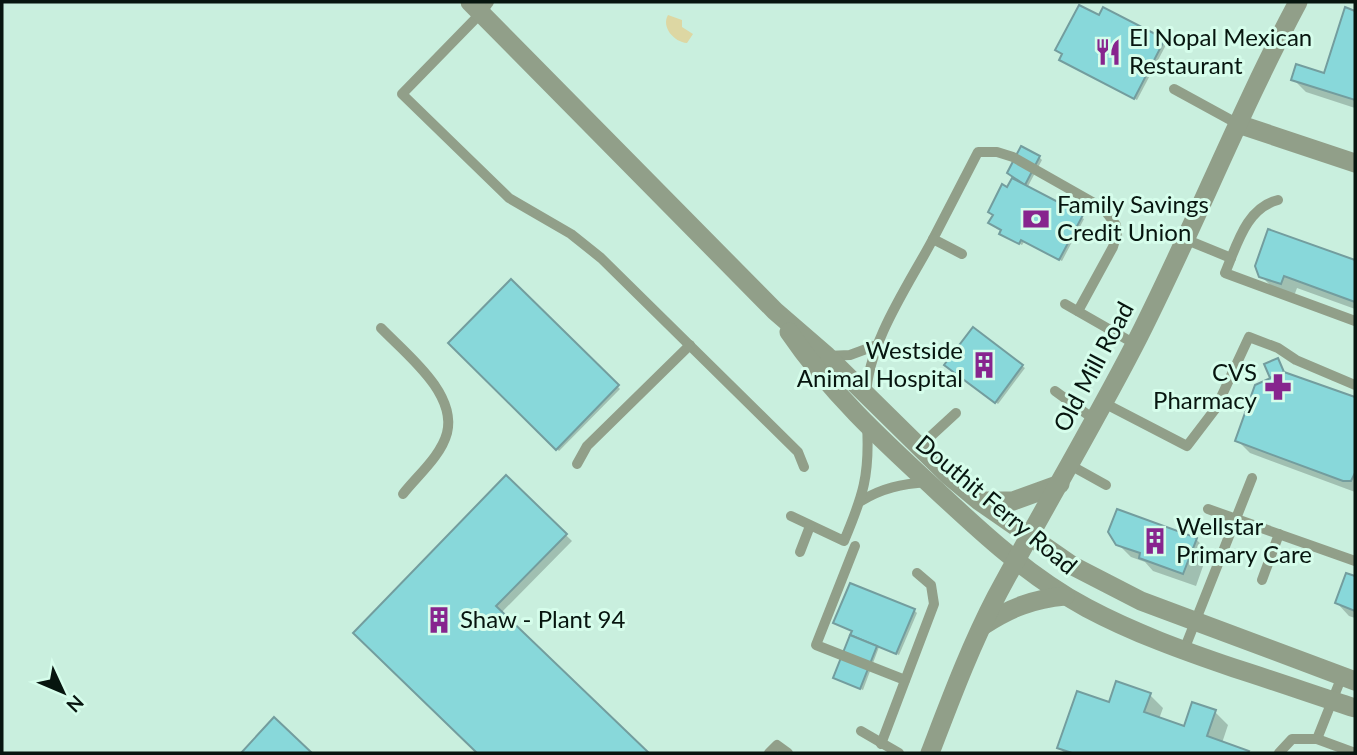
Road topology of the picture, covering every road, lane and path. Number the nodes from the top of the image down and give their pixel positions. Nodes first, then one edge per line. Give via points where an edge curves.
1 (1298, 2) edge
2 (480, 6) edge
3 (1174, 89) dead end
4 (1238, 124) junction
5 (1355, 163) edge
6 (1278, 200) dead end
7 (933, 239) junction
8 (1187, 240) junction
9 (962, 254) dead end
10 (1231, 258) junction
11 (1065, 304) dead end
12 (775, 311) junction
13 (1078, 311) junction
14 (1355, 321) edge
15 (381, 328) dead end
16 (1135, 344) junction
17 (690, 345) junction
18 (877, 345) junction
19 (827, 356) junction
20 (1355, 385) edge
21 (1055, 391) dead end
22 (866, 395) junction
23 (1100, 412) junction
24 (956, 413) dead end
25 (867, 425) junction
26 (919, 447) junction
27 (577, 464) dead end
28 (1070, 465) junction
29 (804, 467) dead end
30 (1252, 478) dead end
31 (928, 482) junction
32 (1060, 484) junction
33 (1106, 485) dead end
34 (402, 494) dead end
35 (861, 501) junction
36 (979, 501) junction
37 (1208, 509) dead end
38 (791, 516) dead end
39 (1235, 520) junction
40 (810, 526) junction
41 (1279, 534) junction
42 (1030, 537) junction
43 (844, 541) junction
44 (855, 546) junction
45 (865, 550) dead end
46 (800, 552) dead end
47 (1017, 561) junction
48 (1355, 561) edge
49 (917, 573) dead end
50 (1262, 580) dead end
51 (1065, 596) junction
52 (1195, 622) junction
53 (983, 625) junction
54 (1184, 650) junction
55 (1348, 678) edge
56 (905, 680) junction
57 (1332, 701) junction
58 (1355, 708) edge
59 (860, 731) dead end
60 (1317, 739) junction
61 (881, 744) junction
62 (769, 753) edge
63 (788, 753) edge
64 (900, 753) edge
65 (930, 753) edge
66 (1279, 753) edge
67 (1354, 753) edge

1 - 4 street, Old Mill Road
2 - 12 street, Douthit Ferry Road
2 - 17 lane via 402,94 509,198 587,245
3 - 4 lane
4 - 5 street
4 - 8 street, Old Mill Road
6 - 10 lane via 1252,214
7 - 9 lane
7 - 13 lane via 978,152 1013,157 1108,212 1116,225 1113,247
7 - 18 lane
8 - 10 lane
8 - 16 street, Old Mill Road
10 - 14 lane via 1225,273
11 - 13 lane
12 - 19 street, Douthit Ferry Road
12 - 25 street, Douthit Ferry Road via 808,359
13 - 16 lane
15 - 34 lane via 435,384 448,410 447,433 438,451
16 - 23 street, Old Mill Road
17 - 27 lane via 587,446
17 - 29 lane via 797,452
18 - 19 lane via 850,355
18 - 22 lane
19 - 22 street, Douthit Ferry Road
20 - 23 lane via 1249,337 1216,408 1187,446
21 - 23 lane
22 - 26 street, Douthit Ferry Road
23 - 28 street, Old Mill Road
24 - 26 lane
25 - 31 street, Douthit Ferry Road
25 - 35 lane
26 - 36 street, Douthit Ferry Road
28 - 32 street, Old Mill Road
28 - 33 lane
30 - 39 lane
31 - 35 lane via 889,488
31 - 47 street, Douthit Ferry Road
32 - 36 street via 1013,501
32 - 42 street, Old Mill Road
35 - 43 lane
36 - 42 street, Douthit Ferry Road
37 - 39 lane
38 - 40 lane
39 - 41 lane
39 - 52 lane
40 - 43 lane
40 - 46 lane
41 - 48 lane
41 - 50 lane
42 - 47 street, Old Mill Road
42 - 52 street, Douthit Ferry Road via 1116,590
43 - 44 lane
44 - 45 lane
44 - 56 lane via 816,645
47 - 51 street, Douthit Ferry Road
47 - 53 street, Old Mill Road
49 - 56 lane via 931,585 934,604
51 - 53 street via 1031,601
51 - 54 street, Douthit Ferry Road
52 - 54 lane
52 - 55 street, Douthit Ferry Road
53 - 65 street, Old Mill Road
54 - 57 street, Douthit Ferry Road
55 - 57 lane
56 - 61 lane
57 - 58 street, Douthit Ferry Road
57 - 60 lane
59 - 61 lane
60 - 66 lane via 1292,739
60 - 67 lane
61 - 64 lane
62 - 63 lane via 777,745

